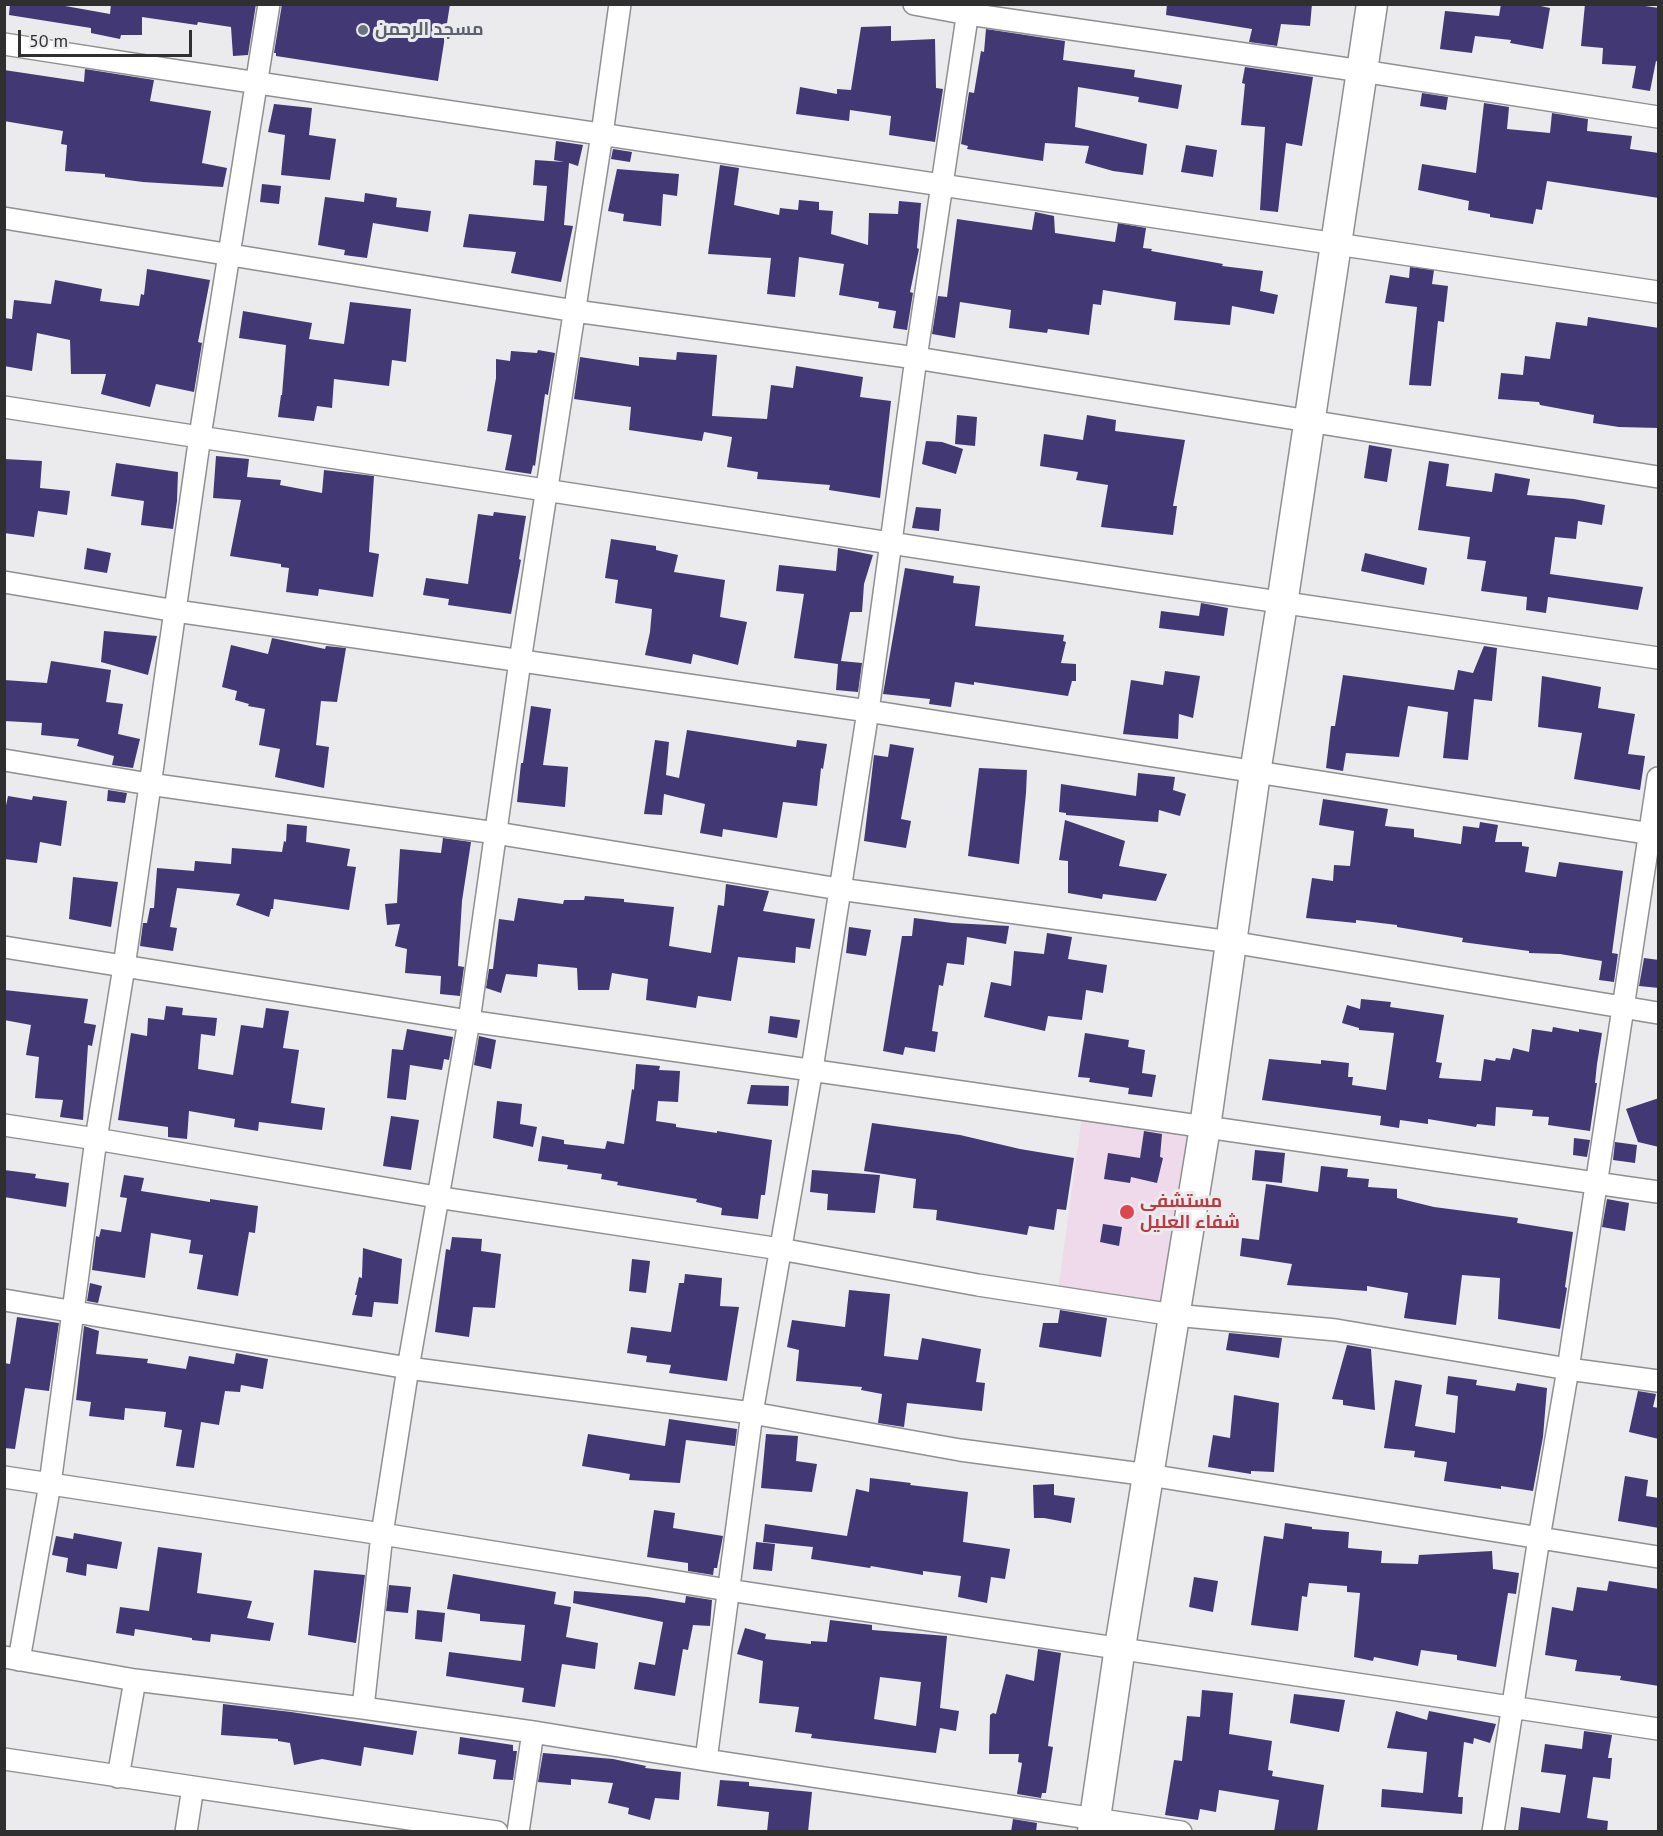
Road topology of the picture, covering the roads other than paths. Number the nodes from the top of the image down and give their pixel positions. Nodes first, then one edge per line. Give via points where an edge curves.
1 (269, 4) edge
2 (620, 4) edge
3 (914, 4) edge
4 (1372, 4) edge
5 (968, 9) edge
6 (4, 44) edge
7 (1362, 71) junction
8 (255, 84) junction
9 (1659, 117) edge
10 (602, 134) junction
11 (942, 185) junction
12 (4, 218) edge
13 (1337, 242) junction
14 (229, 254) junction
15 (1659, 292) edge
16 (575, 311) junction
17 (916, 358) junction
18 (4, 407) edge
19 (1309, 421) junction
20 (200, 436) junction
21 (1659, 477) edge
22 (547, 489) junction
23 (891, 543) junction
24 (4, 582) edge
25 (1282, 604) junction
26 (176, 611) junction
27 (1659, 658) edge
28 (520, 661) junction
29 (868, 711) junction
30 (4, 760) edge
31 (1254, 773) junction
32 (1659, 778) edge
33 (149, 784) junction
34 (496, 832) junction
35 (1655, 835) edge
36 (839, 889) junction
37 (1231, 942) junction
38 (4, 947) edge
39 (124, 967) junction
40 (1623, 1008) junction
41 (1659, 1013) edge
42 (468, 1021) junction
43 (812, 1069) junction
44 (4, 1125) edge
45 (1205, 1127) junction
46 (96, 1139) junction
47 (1597, 1184) junction
48 (1659, 1192) edge
49 (436, 1197) junction
50 (780, 1249) junction
51 (4, 1300) edge
52 (73, 1312) junction
53 (1174, 1315) junction
54 (408, 1368) junction
55 (1568, 1369) junction
56 (1659, 1381) edge
57 (752, 1413) junction
58 (1149, 1475) junction
59 (4, 1476) edge
60 (50, 1484) junction
61 (382, 1534) junction
62 (1539, 1538) junction
63 (1659, 1557) edge
64 (728, 1590) junction
65 (1120, 1647) junction
66 (12, 1658) edge
67 (135, 1680) junction
68 (363, 1708) junction
69 (1514, 1708) junction
70 (1659, 1729) edge
71 (533, 1732) junction
72 (4, 1759) edge
73 (706, 1761) junction
74 (118, 1777) junction
75 (193, 1786) junction
76 (1094, 1825) edge
77 (186, 1832) edge
78 (497, 1832) edge
79 (518, 1832) edge
80 (1181, 1832) edge
81 (1493, 1832) edge

1 - 8 street
2 - 10 street
3 - 5 street
4 - 7 street
5 - 7 street
5 - 11 street
6 - 8 street
7 - 9 street
7 - 13 street
8 - 10 street
8 - 14 street
10 - 11 street
10 - 16 street
11 - 13 street
11 - 17 street
12 - 14 street
13 - 15 street
13 - 19 street
14 - 16 street
14 - 20 street
16 - 17 street
16 - 22 street
17 - 19 street
17 - 23 street
18 - 20 street
19 - 21 street
19 - 25 street
20 - 22 street
20 - 26 street
22 - 23 street
22 - 28 street
23 - 25 street
23 - 29 street
24 - 26 street
25 - 27 street
25 - 31 street
26 - 28 street
26 - 33 street
28 - 29 street
28 - 34 street
29 - 31 street
29 - 36 street
30 - 33 street
31 - 35 street
31 - 37 street
32 - 35 street
33 - 34 street
33 - 39 street
34 - 36 street
34 - 42 street
35 - 40 street
36 - 37 street
36 - 43 street
37 - 40 street
37 - 45 street
38 - 39 street
39 - 42 street
39 - 46 street
40 - 41 street
40 - 47 street
42 - 43 street
42 - 49 street
43 - 45 street
43 - 50 street
44 - 46 street
45 - 47 street
45 - 53 street
46 - 49 street
46 - 52 street
47 - 48 street
47 - 55 street
49 - 50 street
49 - 54 street
50 - 53 street
50 - 57 street
51 - 52 street
52 - 54 street
52 - 60 street
53 - 55 street via 1336,1330
53 - 58 street
54 - 57 street
54 - 61 street
55 - 56 street
55 - 62 street
57 - 58 street via 960,1450
57 - 64 street
58 - 62 street
58 - 65 street
59 - 60 street
60 - 61 street
60 - 66 street
61 - 64 street
61 - 68 street
62 - 63 street
62 - 69 street
64 - 65 street
64 - 73 street
65 - 69 street
65 - 76 street
66 - 67 street
67 - 68 street
67 - 74 street
68 - 71 street
69 - 70 street
69 - 81 street
71 - 73 street
71 - 79 street
72 - 74 street
73 - 76 street
74 - 75 street
75 - 77 street
75 - 78 street
76 - 80 street

